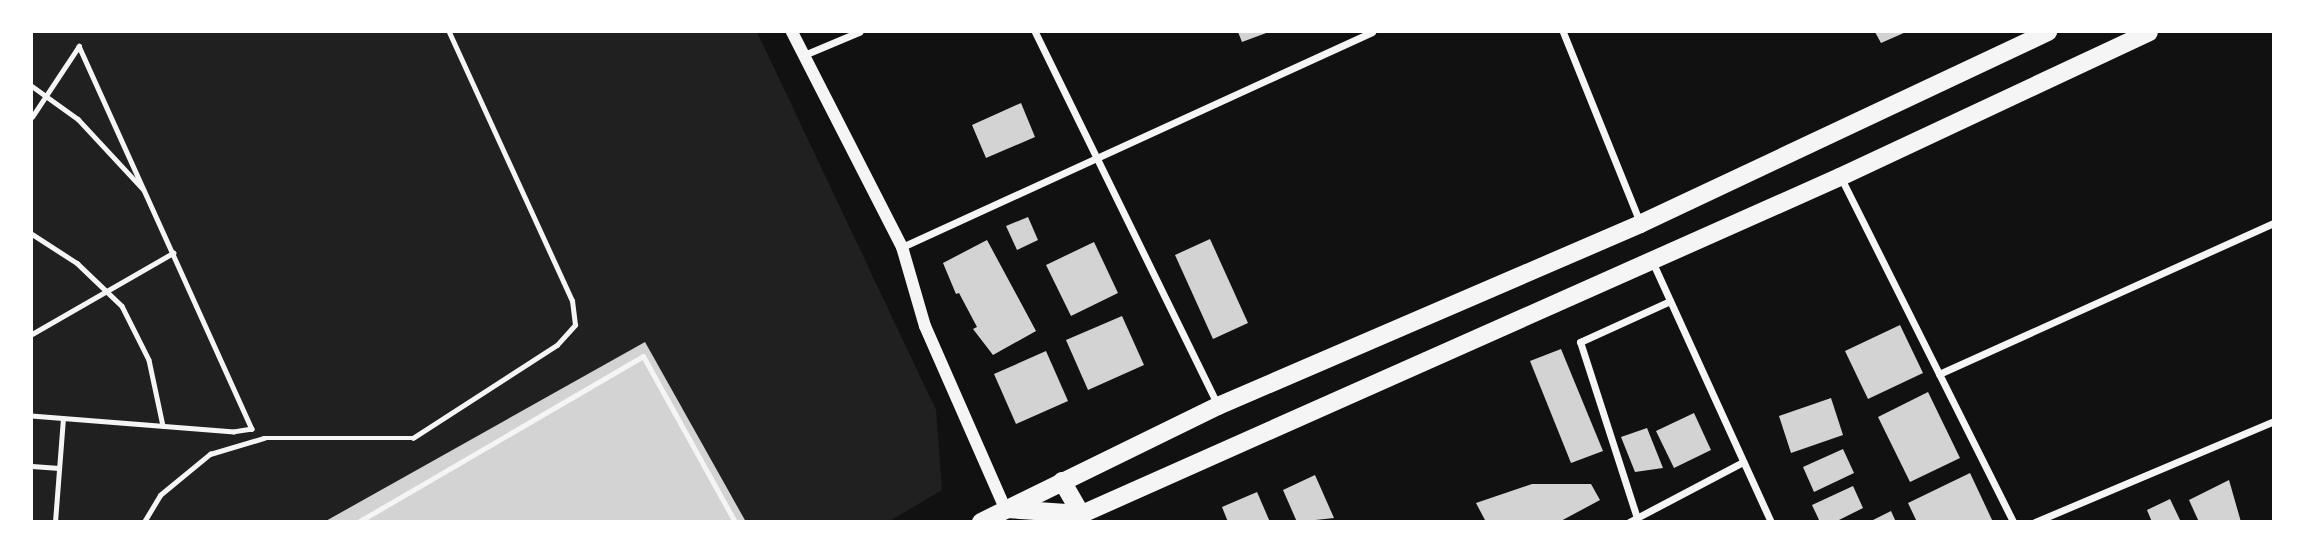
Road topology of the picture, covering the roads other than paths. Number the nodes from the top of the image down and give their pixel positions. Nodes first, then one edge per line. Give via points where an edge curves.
1 (792, 32) edge
2 (859, 32) edge
3 (1035, 32) edge
4 (1372, 32) edge
5 (1563, 32) edge
6 (2048, 32) edge
7 (2149, 32) edge
8 (804, 55) junction
9 (1094, 156) junction
10 (1840, 177) junction
11 (2273, 223) edge
12 (1640, 224) junction
13 (902, 247) junction
14 (1652, 261) junction
15 (1670, 301) junction
16 (1939, 374) junction
17 (1219, 406) junction
18 (2273, 421) edge
19 (1743, 462) junction
20 (1062, 481) junction
21 (999, 515) edge
22 (1084, 518) edge
23 (1633, 519) edge
24 (358, 522) edge
25 (735, 522) edge
26 (981, 522) edge
27 (1064, 522) edge
28 (1771, 522) edge
29 (2013, 522) edge
30 (2035, 522) edge

1 - 8 street
2 - 8 street
3 - 9 street
4 - 9 street
5 - 12 street
6 - 12 main road
7 - 10 main road
8 - 13 street
9 - 13 street
9 - 17 street
10 - 14 main road
10 - 16 street
11 - 16 street
12 - 17 main road
13 - 21 street via 926,326
14 - 15 street
14 - 22 main road
15 - 19 street
15 - 23 street via 1580,342
16 - 29 street
17 - 20 main road
18 - 30 street
19 - 23 street
19 - 28 street
20 - 21 main road
20 - 22 main road
21 - 22 main road
21 - 26 main road
22 - 27 main road
24 - 25 lane via 643,356

